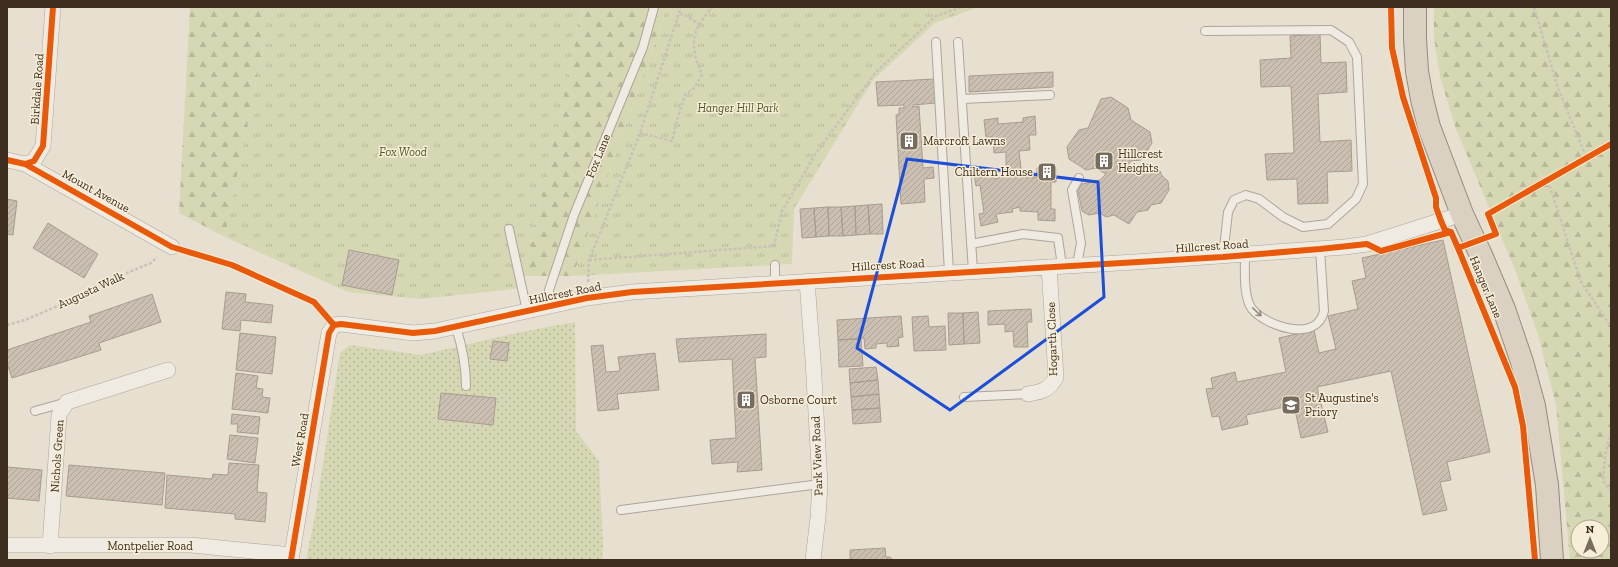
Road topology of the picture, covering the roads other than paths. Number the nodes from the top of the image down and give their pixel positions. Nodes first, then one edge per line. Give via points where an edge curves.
1 (53, 7) edge
2 (654, 7) edge
3 (1414, 7) edge
4 (1204, 31) dead end
5 (936, 42) dead end
6 (958, 42) dead end
7 (1050, 95) dead end
8 (962, 99) junction
9 (7, 160) edge
10 (25, 164) junction
11 (1079, 178) dead end
12 (1462, 214) junction
13 (509, 229) dead end
14 (971, 244) junction
15 (169, 246) road end
16 (1320, 249) junction
17 (1245, 255) junction
18 (1223, 257) junction
19 (775, 265) dead end
20 (1077, 265) junction
21 (1055, 266) junction
22 (973, 271) junction
23 (949, 272) junction
24 (807, 281) junction
25 (775, 283) junction
26 (549, 306) junction
27 (527, 311) junction
28 (334, 325) joint
29 (456, 327) junction
30 (168, 370) dead end
31 (466, 386) dead end
32 (1028, 394) joint
33 (964, 397) dead end
34 (67, 402) junction
35 (35, 411) dead end
36 (820, 484) junction
37 (621, 510) dead end
38 (7, 545) edge
39 (50, 546) junction
40 (75, 553) edge
41 (291, 557) edge
42 (813, 560) edge
43 (1552, 560) edge

1 - 10 street, Birkdale Road via 43,146 34,161
2 - 26 lane, Fox Lane via 643,47 574,215 549,290
3 - 12 highway, Hanger Lane via 1415,47 1422,99 1429,127
4 - 18 lane via 1331,30 1349,42 1357,57 1363,184 1356,199 1328,224 1303,227 1283,217 1259,199 1246,195 1234,200 1228,212
5 - 23 lane
6 - 8 lane
7 - 8 lane
8 - 14 lane
9 - 10 street, Mount Avenue
10 - 15 street, Mount Avenue
11 - 20 lane via 1072,190 1082,243
12 - 16 street, Hillcrest Road via 1367,244
12 - 43 highway, Hanger Lane via 1504,309 1534,406 1547,485
13 - 27 lane
14 - 21 lane via 1023,234 1058,238
14 - 22 lane
16 - 17 street, Hillcrest Road
17 -> 16 lane via 1247,295 1252,309 1278,326 1302,329 1317,323 1324,311
17 - 18 street, Hillcrest Road
18 - 20 street, Hillcrest Road
19 - 25 lane
20 - 21 street, Hillcrest Road
21 - 22 street, Hillcrest Road
21 - 32 street, Hogarth Close via 1056,377 1046,390
22 - 23 street, Hillcrest Road
23 - 24 street, Hillcrest Road
24 - 25 street, Hillcrest Road
24 - 36 street, Park View Road
25 - 26 street, Hillcrest Road via 632,292
26 - 27 street, Hillcrest Road
27 - 29 street, Hillcrest Road
28 - 29 street, Hillcrest Road via 413,333
28 - 41 street, West Road via 329,333
29 - 31 lane via 462,346
30 - 34 street
32 - 33 lane
34 - 35 lane
34 - 39 street, Nichols Green via 59,415
36 - 37 lane
36 - 42 street, Park View Road
38 - 39 street, Montpelier Road
39 - 40 street, Montpelier Road
40 - 41 street, Montpelier Road via 191,545

